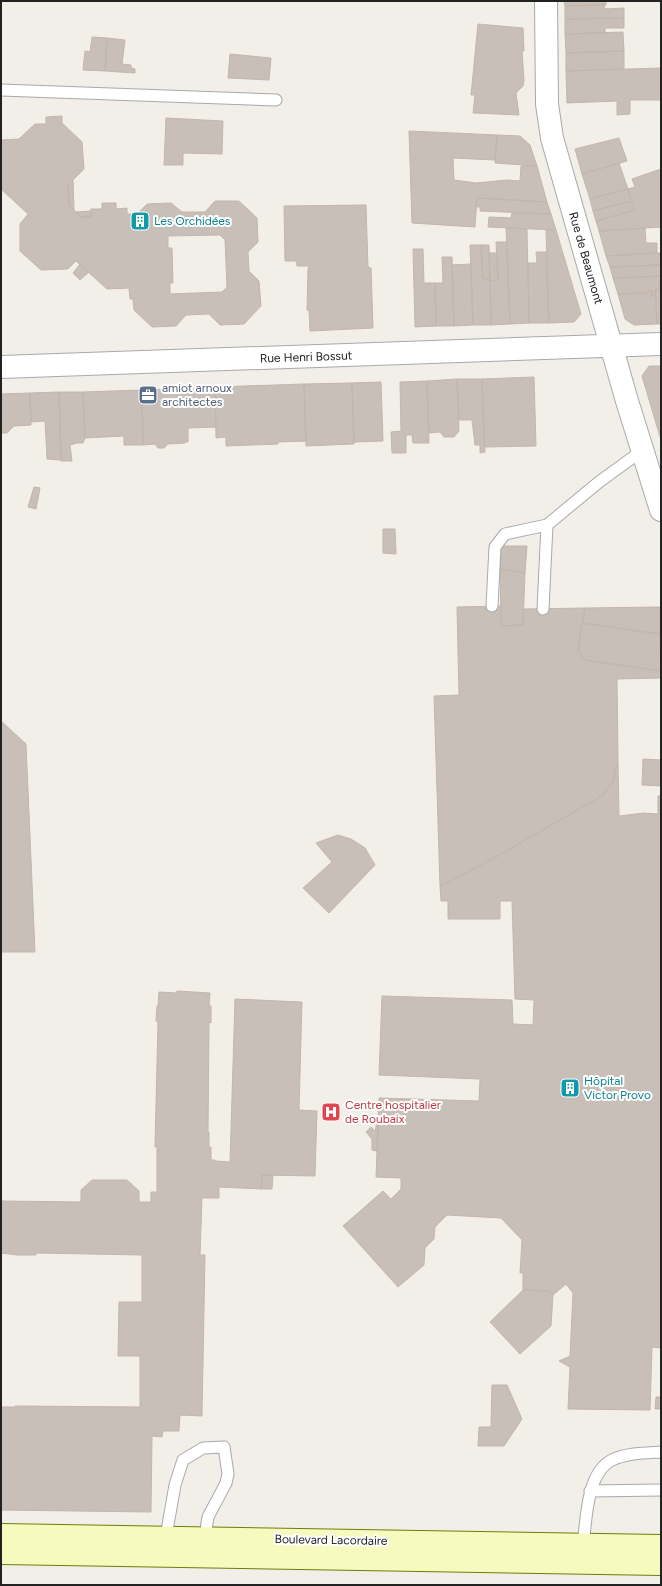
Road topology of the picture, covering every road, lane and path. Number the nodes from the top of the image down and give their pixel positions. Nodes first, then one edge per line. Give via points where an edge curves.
1 (546, 1) edge
2 (1, 90) edge
3 (276, 100) dead end
4 (661, 344) edge
5 (612, 346) junction
6 (1, 367) edge
7 (643, 450) junction
8 (661, 510) edge
9 (547, 525) junction
10 (492, 606) dead end
11 (543, 609) dead end
12 (661, 1452) edge
13 (661, 1490) edge
14 (590, 1491) junction
15 (1, 1535) edge
16 (661, 1546) edge
17 (165, 1547) junction
18 (204, 1547) junction
19 (1, 1553) edge
20 (583, 1554) junction
21 (661, 1564) edge

1 - 5 street, Rue de Beaumont via 548,120
2 - 3 lane
4 - 5 street, Rue Henri Bossut
5 - 6 street, Rue Henri Bossut
5 - 7 street, Rue de Beaumont
7 - 8 street, Rue de Beaumont
7 - 9 lane
9 - 10 lane via 505,534 495,547
9 - 11 lane
12 - 14 lane via 628,1455 611,1460 598,1471
13 - 14 lane
14 - 20 lane
15 - 17 street, Boulevard Lacordaire
16 - 20 street, Boulevard Lacordaire
17 - 18 street, Boulevard Lacordaire
17 - 18 lane via 175,1485 183,1460 203,1448 224,1447 228,1474 208,1517
17 - 19 street, Boulevard Lacordaire
18 - 20 street, Boulevard Lacordaire
20 - 21 street, Boulevard Lacordaire

